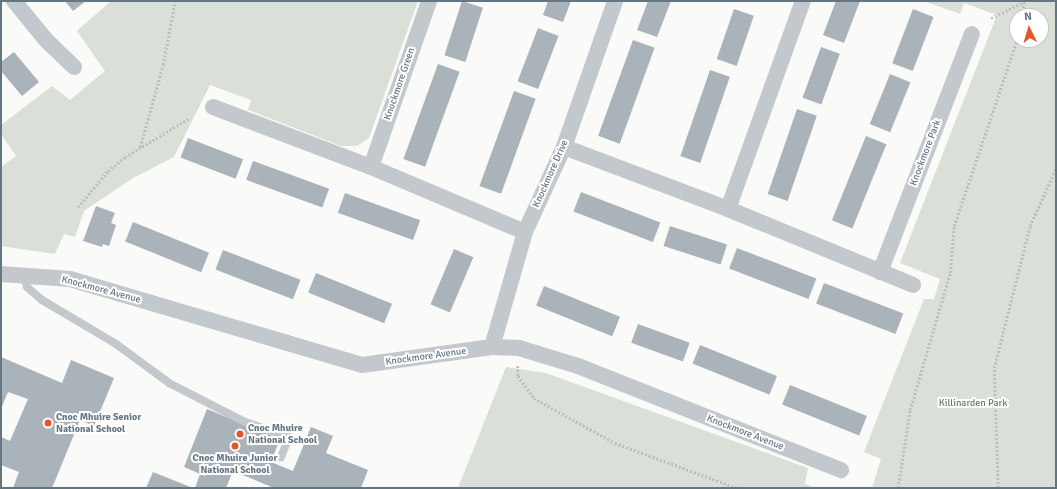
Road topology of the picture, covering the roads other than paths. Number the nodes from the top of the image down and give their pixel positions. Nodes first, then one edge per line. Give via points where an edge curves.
1 (14, 1) edge
2 (429, 1) edge
3 (615, 1) edge
4 (803, 1) edge
5 (972, 34) dead end
6 (74, 68) dead end
7 (213, 107) dead end
8 (564, 147) junction
9 (371, 167) junction
10 (728, 209) junction
11 (525, 232) junction
12 (880, 272) junction
13 (1, 274) edge
14 (24, 275) junction
15 (914, 285) dead end
16 (492, 347) junction
17 (281, 457) dead end
18 (840, 470) dead end

1 - 6 street via 46,40
2 - 9 street, Knockmore Green
3 - 8 street, Knockmore Drive
4 - 10 street
5 - 12 street, Knockmore Park
7 - 9 street
8 - 10 street
8 - 11 street, Knockmore Drive
9 - 11 street
10 - 12 street
11 - 16 street, Knockmore Drive
12 - 15 street
13 - 14 street, Knockmore Avenue
14 - 16 street, Knockmore Avenue via 70,279 362,365
14 - 17 lane via 27,287 42,300 116,344 169,383 245,422 289,437
16 - 18 street, Knockmore Avenue via 519,348 578,366

